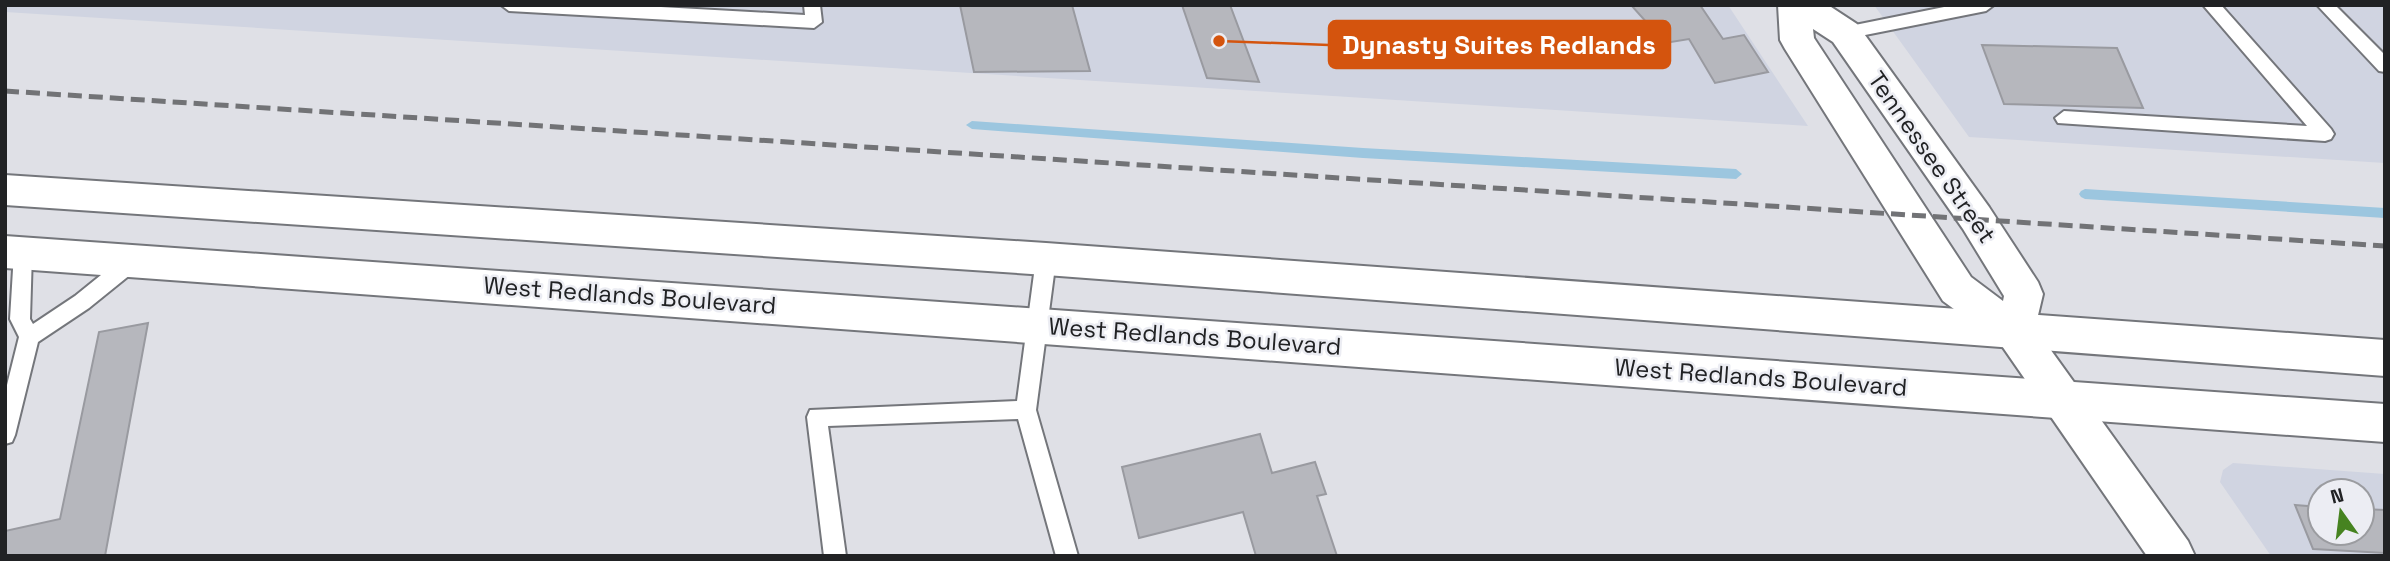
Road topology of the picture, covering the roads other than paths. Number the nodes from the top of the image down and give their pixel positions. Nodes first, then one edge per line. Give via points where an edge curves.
1 (509, 5) edge
2 (812, 5) edge
3 (1795, 5) edge
4 (1802, 5) edge
5 (1986, 5) edge
6 (2211, 5) edge
7 (2325, 5) edge
8 (1845, 33) junction
9 (2385, 66) edge
10 (2064, 118) dead end
11 (5, 190) edge
12 (14, 252) edge
13 (134, 260) junction
14 (1046, 260) junction
15 (1037, 325) junction
16 (2014, 331) junction
17 (29, 337) junction
18 (2385, 358) edge
19 (2065, 400) junction
20 (1026, 410) junction
21 (2385, 424) edge
22 (5, 435) edge
23 (835, 556) edge
24 (1067, 556) edge
25 (2173, 556) edge

1 - 2 lane via 814,22
3 - 16 main road, Tennessee Street via 1797,40 1957,289
4 - 8 main road, Tennessee Street
5 - 8 lane
6 - 10 lane via 2325,134
7 - 9 lane
8 - 16 main road, Tennessee Street via 2024,294
11 - 14 main road
12 - 13 main road, West Redlands Boulevard
12 - 17 lane via 20,319
13 - 15 main road, West Redlands Boulevard
13 - 17 lane
14 - 15 lane
14 - 16 main road
15 - 19 main road, West Redlands Boulevard
15 - 20 lane
16 - 18 main road
16 - 19 main road, Tennessee Street
17 - 22 lane
19 - 21 main road, West Redlands Boulevard
19 - 25 main road, Tennessee Street
20 - 23 lane via 817,417
20 - 24 lane

